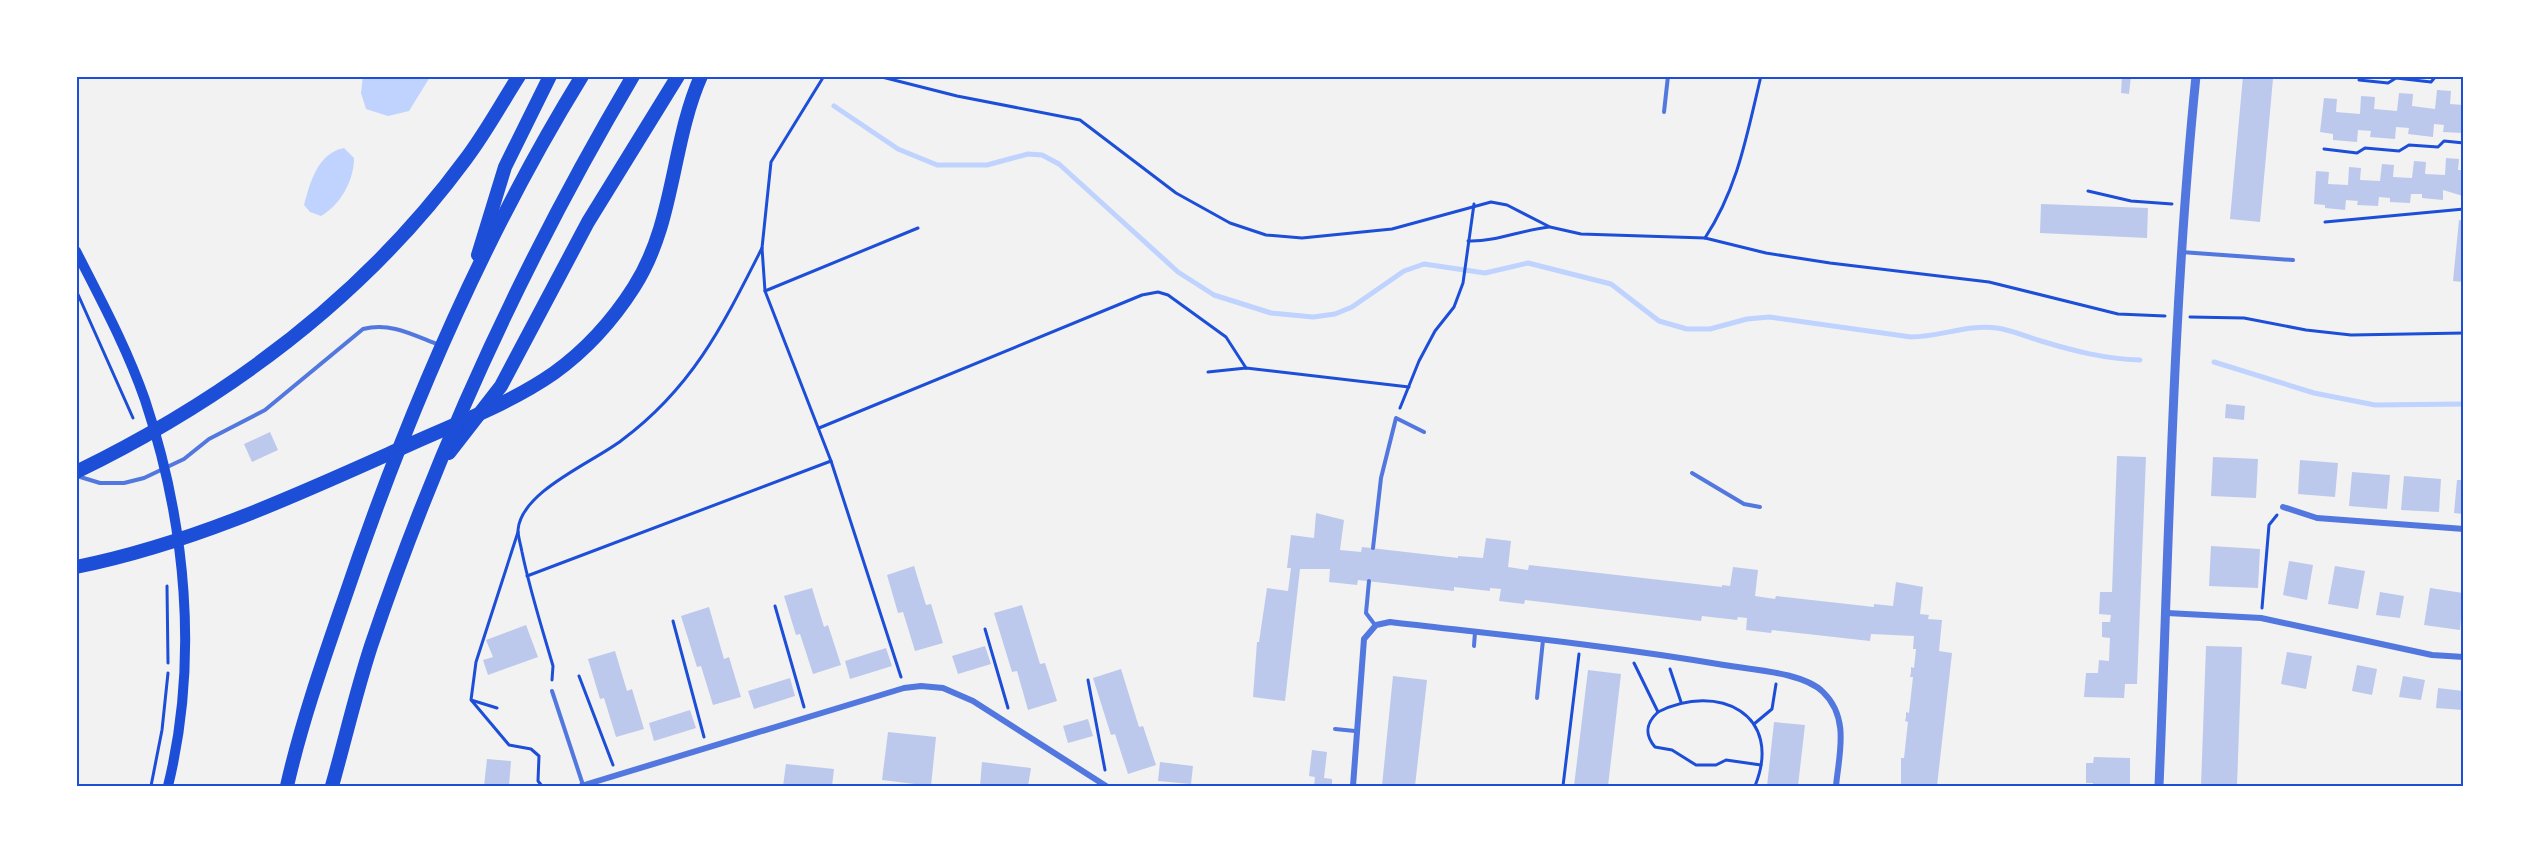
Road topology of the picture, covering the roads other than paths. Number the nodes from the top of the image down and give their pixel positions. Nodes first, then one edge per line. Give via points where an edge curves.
1 (519, 76) edge
2 (550, 76) edge
3 (582, 76) edge
4 (633, 76) edge
5 (678, 76) edge
6 (701, 76) edge
7 (1668, 76) edge
8 (2196, 76) edge
9 (1664, 112) dead end
10 (76, 251) edge
11 (2180, 252) junction
12 (2293, 260) dead end
13 (466, 292) junction
14 (442, 347) junction
15 (1424, 432) dead end
16 (438, 466) junction
17 (1692, 473) dead end
18 (76, 474) edge
19 (1761, 507) dead end
20 (2283, 507) road end
21 (2463, 529) edge
22 (1373, 548) dead end
23 (77, 567) edge
24 (1369, 581) dead end
25 (2167, 613) junction
26 (1376, 625) junction
27 (1475, 632) junction
28 (1543, 640) junction
29 (1474, 646) dead end
30 (2463, 657) edge
31 (552, 691) road end
32 (1537, 698) dead end
33 (1335, 729) dead end
34 (1355, 731) junction
35 (168, 786) edge
36 (287, 786) edge
37 (332, 786) edge
38 (582, 786) edge
39 (1106, 786) edge
40 (1353, 786) edge
41 (1836, 786) edge
42 (2159, 786) edge

1 - 18 highway via 465,160 404,235 341,299 275,354 177,419
2 - 13 highway via 505,167
3 - 13 highway
4 - 16 highway via 523,275
5 - 16 highway via 588,222 501,386
6 - 23 highway via 661,227 647,263 623,304 573,358 513,398 315,487 207,531
7 - 9 lane
8 - 11 street
10 - 35 main road via 124,346 169,489 184,580 185,670
11 - 12 lane
11 - 25 street
13 - 14 highway
14 - 18 lane via 392,327 363,329 265,410 217,435 184,459 124,483 100,483
14 - 36 highway via 379,496
15 - 22 lane via 1396,418 1381,478
16 - 37 highway via 371,648
17 - 19 lane via 1744,504
20 - 21 street via 2317,518
24 - 26 lane via 1366,613
25 - 30 street via 2261,618 2432,655
25 - 42 street
26 - 27 street via 1390,622
26 - 34 street via 1364,639
27 - 28 street
27 - 29 lane
28 - 32 lane
28 - 41 street via 1665,655 1811,683 1836,707 1841,722
31 - 38 lane
33 - 34 lane
34 - 40 street
38 - 39 street via 921,686 943,688 973,701

